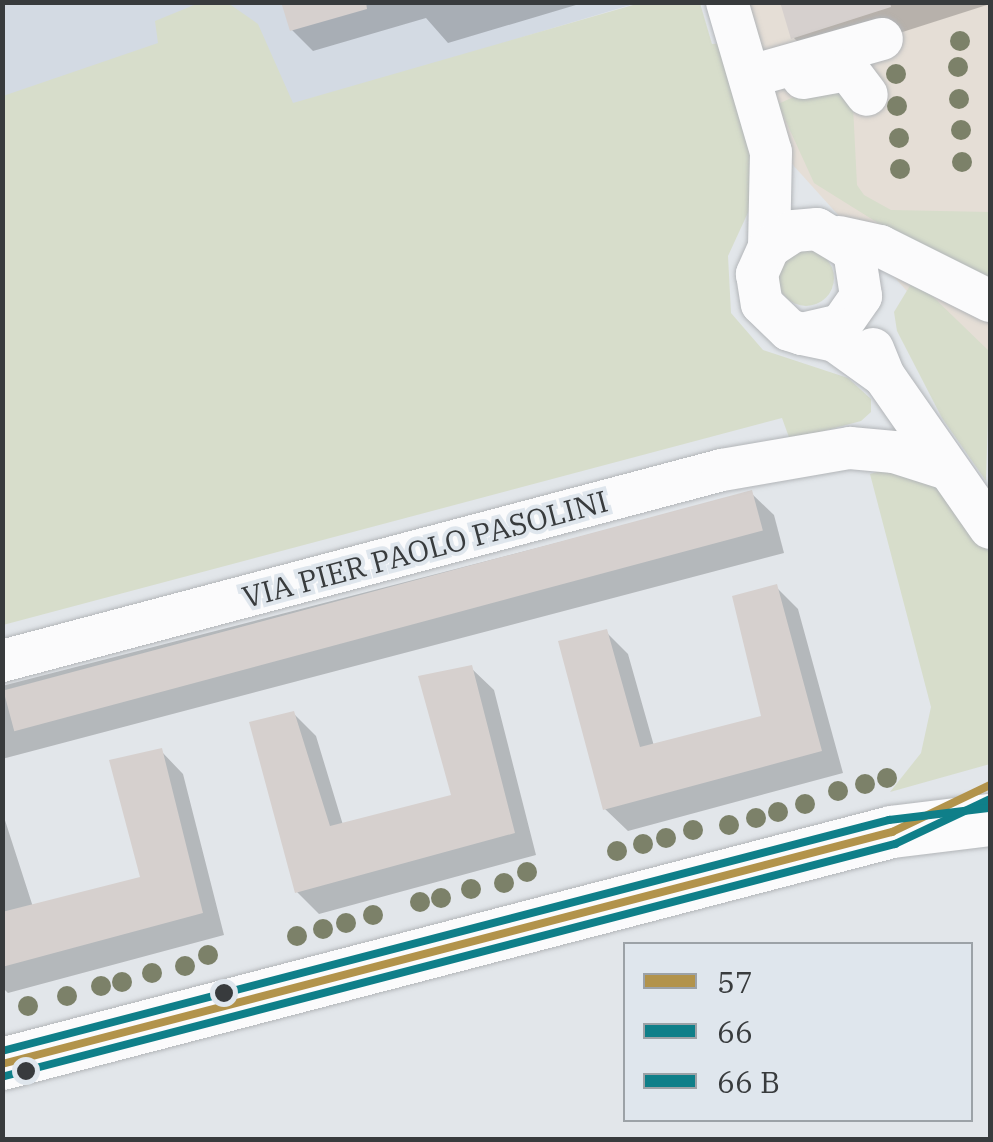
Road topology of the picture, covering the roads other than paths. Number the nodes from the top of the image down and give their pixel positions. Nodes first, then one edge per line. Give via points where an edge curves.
1 (727, 2) edge
2 (882, 39) dead end
3 (753, 84) junction
4 (867, 95) dead end
5 (771, 152) junction
6 (828, 233) junction
7 (769, 247) junction
8 (924, 267) junction
9 (861, 296) junction
10 (990, 301) edge
11 (802, 334) junction
12 (990, 337) edge
13 (894, 391) junction
14 (850, 448) junction
15 (947, 469) junction
16 (990, 528) edge
17 (2, 661) edge
18 (990, 786) edge
19 (990, 820) edge
20 (892, 832) junction
21 (2, 1064) edge

1 - 3 street
2 - 3 street
3 - 4 street via 840,69 857,77
3 - 5 street
5 - 6 street
5 - 7 street
6 - 7 street via 794,231
6 - 8 street
6 - 9 street via 858,259
7 - 11 street via 757,274 762,304 777,323
8 - 10 street
8 - 12 street
9 - 11 street via 841,325
9 - 13 street
11 - 13 street via 835,341
13 - 14 street, VIA PIER PAOLO PASOLINI
13 - 15 street
14 - 15 street, VIA PIER PAOLO PASOLINI via 894,452
14 - 17 street, VIA PIER PAOLO PASOLINI via 722,470
15 - 16 street
18 - 20 main road
19 - 20 main road
20 - 21 main road

